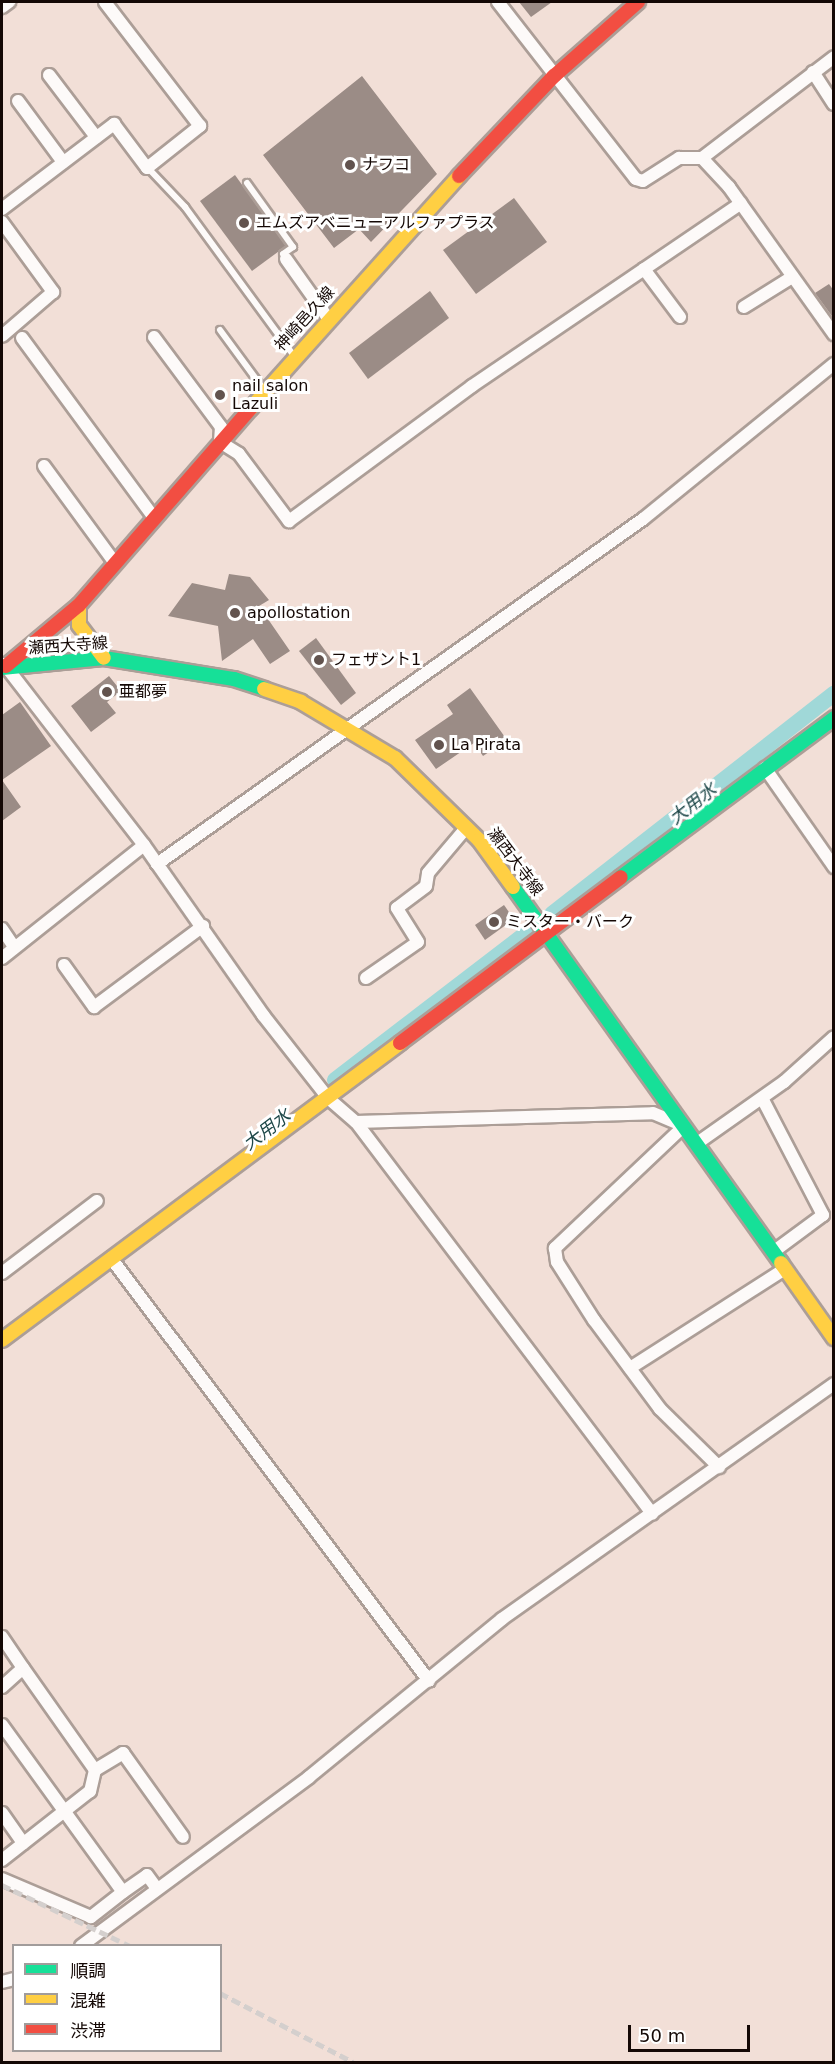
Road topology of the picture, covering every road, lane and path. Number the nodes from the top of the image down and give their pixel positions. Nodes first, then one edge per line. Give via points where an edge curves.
1 (9, 2) edge
2 (105, 2) edge
3 (498, 2) edge
4 (638, 2) edge
5 (2, 7) edge
6 (834, 57) edge
7 (813, 72) junction
8 (50, 75) dead end
9 (554, 76) junction
10 (18, 101) dead end
11 (834, 104) edge
12 (96, 137) junction
13 (702, 158) junction
14 (63, 162) junction
15 (147, 168) junction
16 (248, 183) dead end
17 (741, 203) junction
18 (2, 209) edge
19 (2, 222) edge
20 (286, 259) joint
21 (644, 269) junction
22 (792, 277) junction
23 (744, 307) dead end
24 (680, 317) dead end
25 (328, 318) junction
26 (220, 330) dead end
27 (834, 334) edge
28 (2, 336) edge
29 (154, 337) dead end
30 (22, 338) dead end
31 (295, 356) junction
32 (834, 364) edge
33 (265, 390) junction
34 (220, 442) junction
35 (44, 466) dead end
36 (154, 518) junction
37 (116, 563) junction
38 (79, 605) junction
39 (43, 638) junction
40 (104, 658) junction
41 (60, 662) junction
42 (3, 665) edge
43 (834, 718) edge
44 (352, 728) junction
45 (765, 768) junction
46 (467, 827) junction
47 (144, 845) junction
48 (157, 864) junction
49 (834, 867) edge
50 (203, 926) junction
51 (2, 929) edge
52 (548, 933) junction
53 (14, 947) junction
54 (2, 958) edge
55 (64, 964) dead end
56 (366, 978) dead end
57 (834, 1037) edge
58 (328, 1098) junction
59 (762, 1098) junction
60 (356, 1122) junction
61 (684, 1126) junction
62 (696, 1144) junction
63 (98, 1201) dead end
64 (773, 1252) junction
65 (111, 1258) junction
66 (785, 1269) junction
67 (2, 1273) edge
68 (831, 1330) edge
69 (2, 1340) edge
70 (630, 1368) junction
71 (834, 1384) edge
72 (719, 1467) junction
73 (652, 1514) junction
74 (2, 1637) edge
75 (23, 1668) junction
76 (429, 1681) junction
77 (2, 1687) edge
78 (2, 1725) edge
79 (95, 1770) junction
80 (63, 1810) junction
81 (2, 1813) edge
82 (183, 1837) dead end
83 (23, 1843) junction
84 (2, 1860) edge
85 (2, 1879) edge
86 (157, 1889) junction
87 (123, 1892) junction
88 (84, 1944) edge

1 - 5 street
2 - 15 street via 200,126
3 - 9 street
4 - 9 main road, 神崎邑久線
6 - 7 street
7 - 11 street
7 - 13 street
8 - 12 street
9 - 13 street via 636,179 643,181 679,158
9 - 25 main road, 神崎邑久線
10 - 14 street
12 - 14 street
12 - 15 street via 114,124
13 - 17 street
14 - 18 street
15 - 31 lane via 184,207
16 - 20 lane via 293,247 283,254
17 - 21 street
17 - 22 street
19 - 28 street via 53,292
20 - 25 street
21 - 24 street
21 - 34 street via 472,386 289,521 239,454
22 - 23 street
22 - 27 street
25 - 31 main road, 神崎邑久線
26 - 33 lane
29 - 34 street via 221,427
30 - 36 street
31 - 33 main road, 神崎邑久線
32 - 44 street via 643,519
33 - 34 main road, 神崎邑久線
34 - 36 main road, 神崎邑久線
35 - 37 street
36 - 37 main road, 神崎邑久線
37 - 38 main road, 神崎邑久線
38 - 39 main road, 神崎邑久線
38 - 40 main road via 79,625
39 - 41 main road via 43,650
39 - 42 main road, 神崎邑久線
40 - 41 main road, 瀬西大寺線
40 - 44 main road, 瀬西大寺線 via 234,679 301,702
41 - 42 main road, 瀬西大寺線
42 - 47 street
43 - 45 main road
44 - 46 main road, 瀬西大寺線 via 395,758
44 - 48 street
45 - 49 street
45 - 52 main road
46 - 52 main road, 瀬西大寺線
46 - 56 street via 428,873 426,886 397,908 418,942
47 - 48 street
47 - 53 street
48 - 50 street
50 - 55 street via 94,1007
50 - 58 street via 254,1003
51 - 53 street
52 - 58 main road
52 - 61 main road, 瀬西大寺線
53 - 54 street
57 - 59 street
58 - 60 street
58 - 65 main road
59 - 62 street
59 - 64 street via 823,1215
60 - 61 street via 653,1113
60 - 73 street
61 - 62 main road, 瀬西大寺線
61 - 70 street via 555,1248 557,1262
62 - 64 main road, 瀬西大寺線
63 - 67 street
64 - 66 main road, 瀬西大寺線
65 - 69 main road
65 - 76 street
66 - 68 main road, 瀬西大寺線
66 - 70 street
70 - 72 street via 675,1427
71 - 72 street
72 - 73 street
73 - 76 street via 502,1619
74 - 75 street
75 - 77 street
75 - 79 street
76 - 86 street
78 - 80 street
79 - 80 street via 90,1791
79 - 82 street via 123,1753
80 - 83 street
80 - 87 street
81 - 83 street
83 - 84 street
85 - 87 street via 91,1917
86 - 87 street via 147,1875
86 - 88 street

